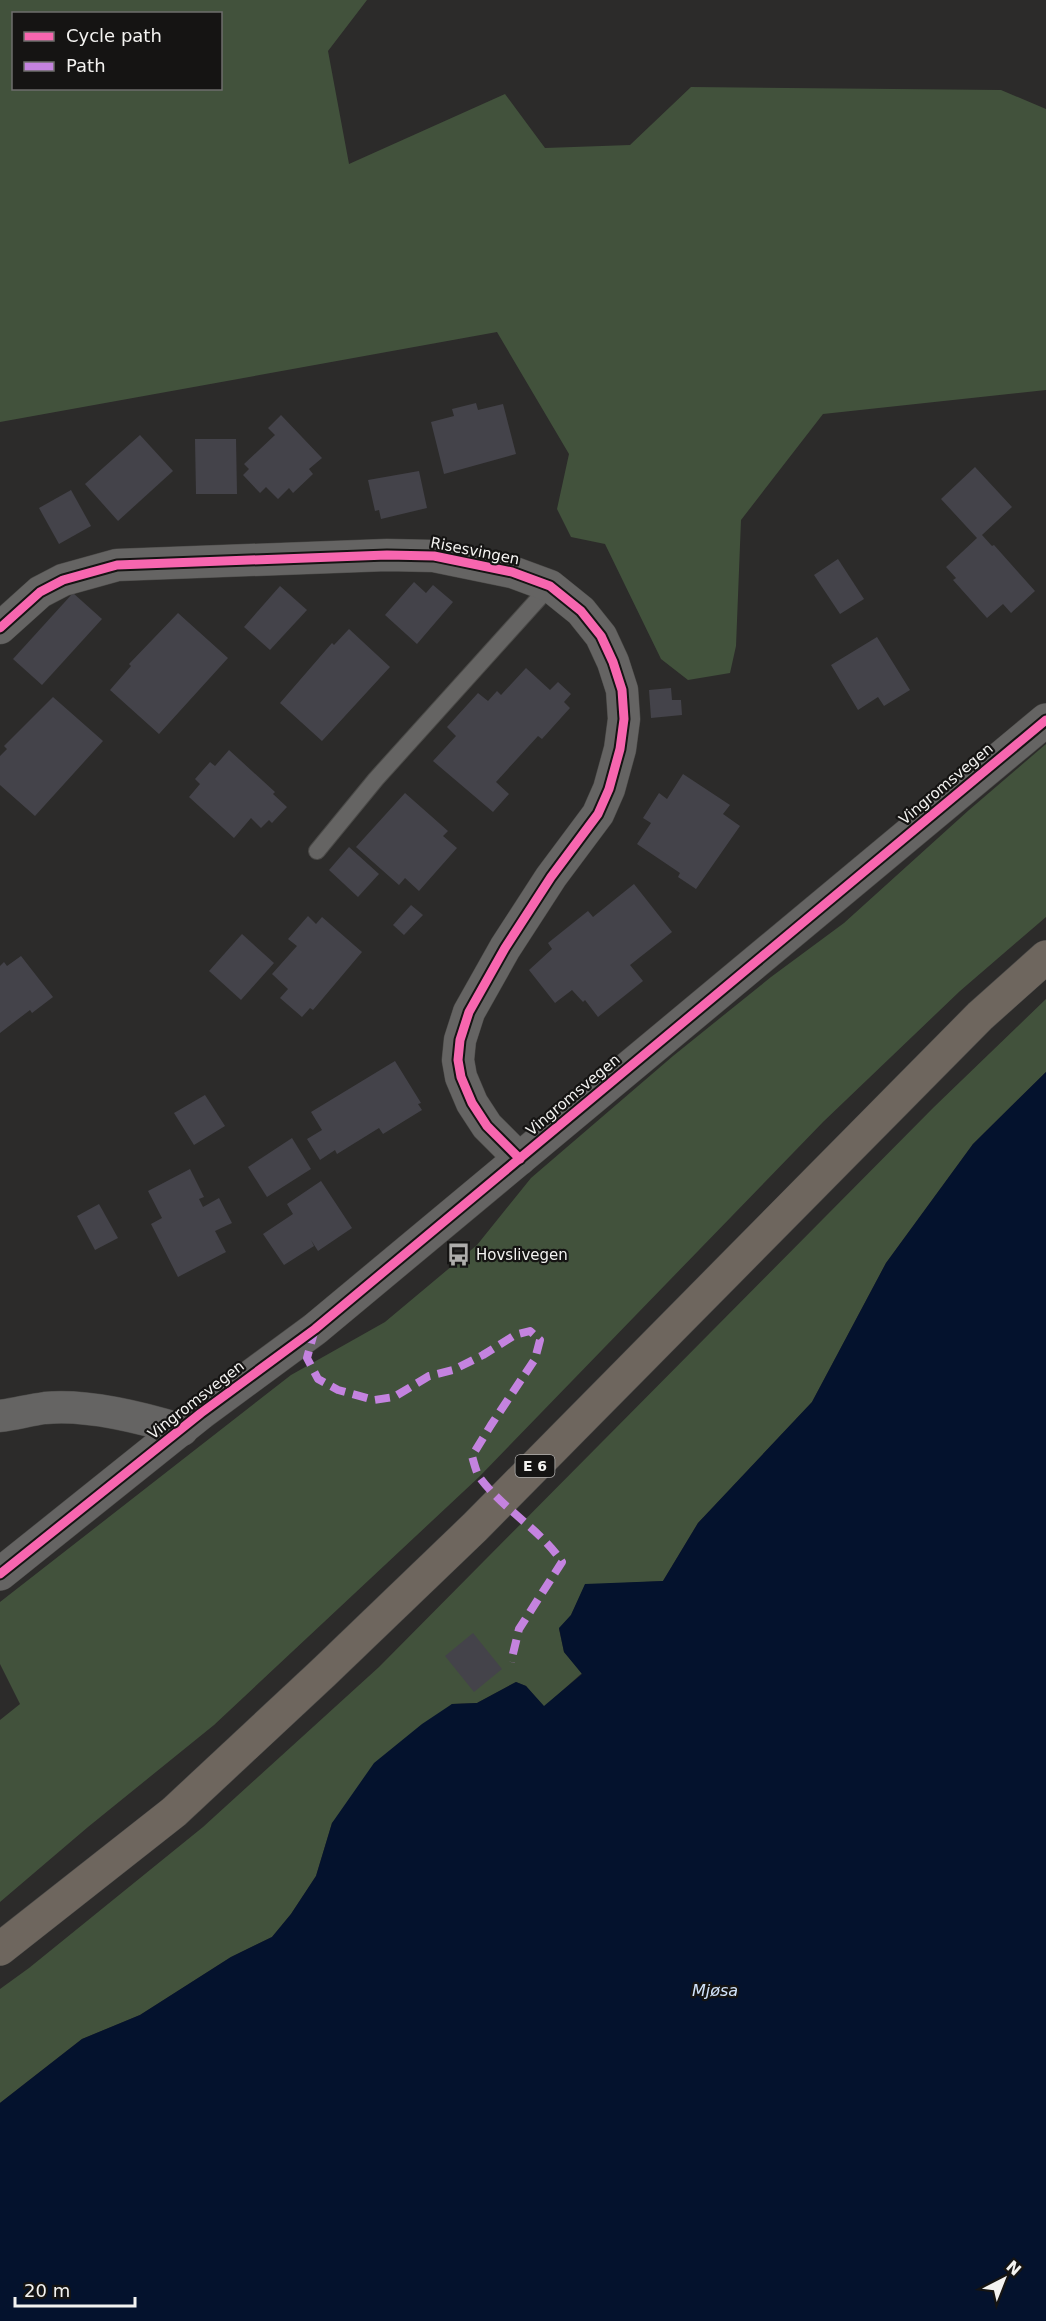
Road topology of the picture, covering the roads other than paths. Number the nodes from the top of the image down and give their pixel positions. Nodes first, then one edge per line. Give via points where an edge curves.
1 (550, 586) junction
2 (0, 628) edge
3 (1046, 720) edge
4 (317, 851) dead end
5 (1046, 957) edge
6 (520, 1159) junction
7 (0, 1416) edge
8 (182, 1430) junction
9 (0, 1574) edge
10 (0, 1949) edge

1 - 2 street, Risesvingen via 512,572 434,556 117,565 63,580 40,592
1 - 4 lane via 376,779
1 - 6 street, Risesvingen via 582,611 601,636 622,690 624,719 609,789 598,814 505,948 469,1012 460,1040 461,1077 472,1103 487,1126
3 - 6 main road, Vingromsvegen
5 - 10 highway, E 6 via 980,1016 475,1527 331,1665 174,1812
6 - 8 main road, Vingromsvegen via 315,1329
7 - 8 street via 46,1408 76,1408 154,1421
8 - 9 main road, Vingromsvegen

